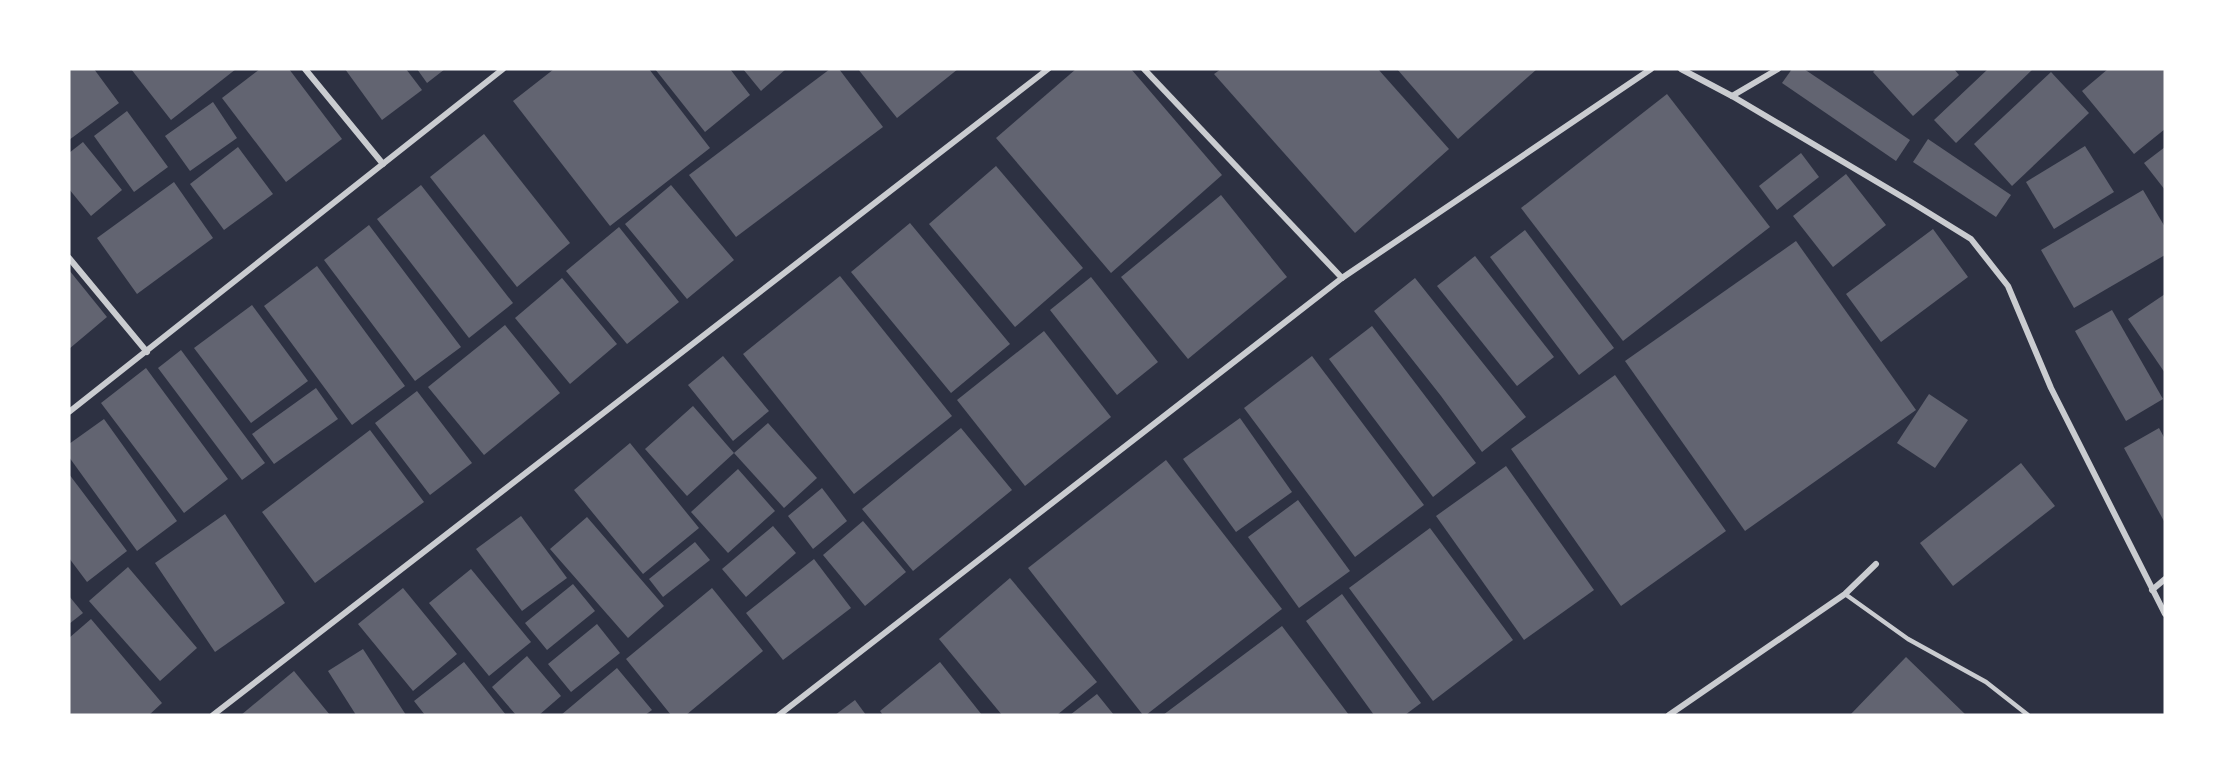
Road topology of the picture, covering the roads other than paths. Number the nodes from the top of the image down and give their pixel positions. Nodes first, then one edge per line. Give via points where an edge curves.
1 (305, 69) edge
2 (503, 69) edge
3 (1048, 69) edge
4 (1144, 69) edge
5 (1651, 69) edge
6 (1682, 69) edge
7 (1778, 69) edge
8 (1732, 96) junction
9 (383, 164) junction
10 (69, 258) edge
11 (1342, 278) junction
12 (147, 352) junction
13 (69, 412) edge
14 (1876, 564) dead end
15 (2165, 579) edge
16 (2152, 590) junction
17 (1845, 594) junction
18 (2165, 614) edge
19 (213, 715) edge
20 (779, 715) edge
21 (1670, 715) edge
22 (2028, 715) edge

1 - 9 street
2 - 9 street
3 - 19 street
4 - 11 street
5 - 11 street
6 - 8 street
7 - 8 street
8 - 16 street via 1971,239 2008,286 2051,388
9 - 12 street
10 - 12 street
11 - 20 street
12 - 13 street
14 - 17 street
15 - 16 street
16 - 18 street
17 - 21 street
17 - 22 lane via 1908,639 1986,682

